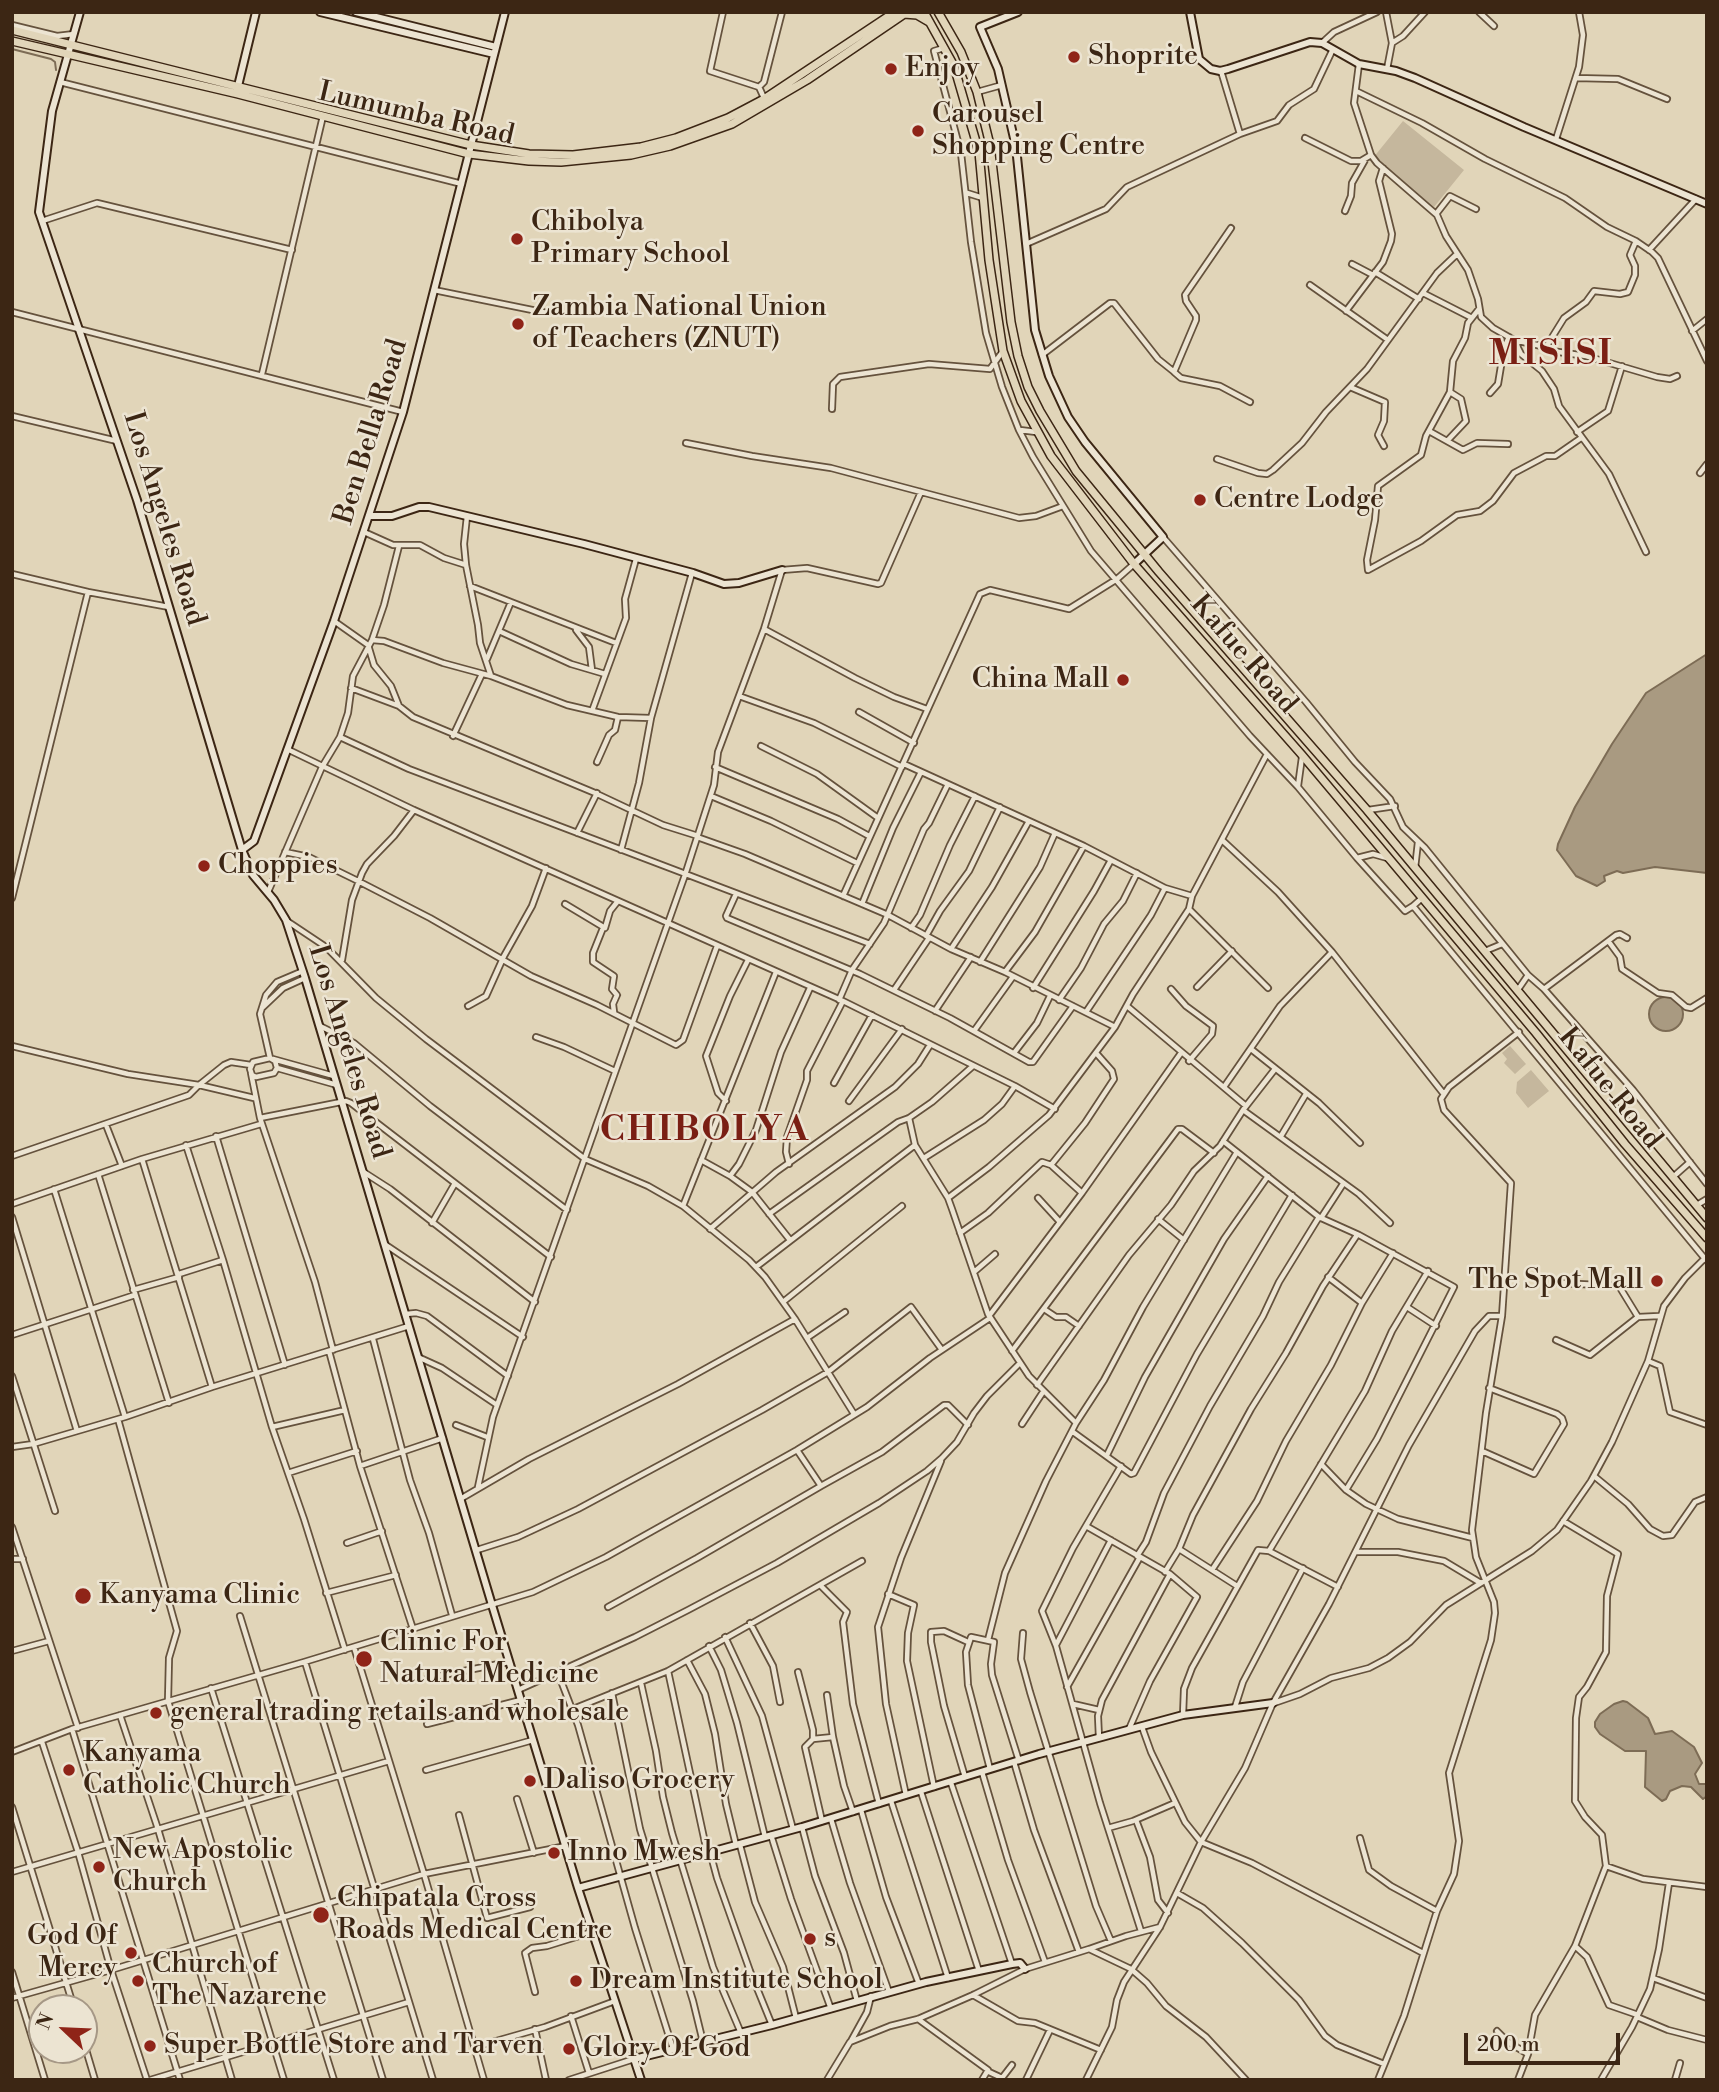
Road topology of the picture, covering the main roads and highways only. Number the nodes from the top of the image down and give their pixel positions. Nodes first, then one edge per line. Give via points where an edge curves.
1 (80, 12) edge
2 (256, 12) edge
3 (320, 12) edge
4 (356, 12) edge
5 (505, 12) edge
6 (894, 12) edge
7 (924, 12) edge
8 (938, 12) edge
9 (1018, 12) edge
10 (1190, 12) edge
11 (906, 13) edge
12 (333, 14) edge
13 (383, 20) edge
14 (932, 25) junction
15 (12, 30) edge
16 (12, 40) edge
17 (71, 44) junction
18 (495, 51) junction
19 (68, 55) junction
20 (238, 86) junction
21 (766, 102) junction
22 (471, 145) junction
23 (469, 154) junction
24 (1707, 204) edge
25 (369, 516) junction
26 (1145, 554) junction
27 (1134, 564) junction
28 (782, 570) road end
29 (242, 850) junction
30 (1707, 1218) edge
31 (1707, 1238) edge
32 (1273, 1703) road end
33 (578, 1888) junction
34 (1025, 1969) road end
35 (634, 2059) junction
36 (640, 2080) edge

1 - 17 main road, Los Angeles Road
2 - 20 main road
3 - 12 main road
4 - 13 main road
5 - 18 main road, Ben Bella Road
6 - 21 main road, Lumumba Road
7 - 14 main road, Kafue Road
8 - 26 main road, Kafue Road via 977,92 990,145 1011,322 1028,387 1076,471
9 - 26 main road via 980,27 1002,85 1016,147 1041,356 1085,442 1163,537
10 - 24 main road via 1199,59 1211,69 1221,70 1310,42 1322,43 1359,64 1415,78
11 - 14 main road
11 - 21 main road, Lumumba Road
12 - 13 main road
13 - 18 main road
14 - 27 main road, Kafue Road via 954,66 972,119 1003,351 1021,401 1065,478
15 - 17 main road, Lumumba Road
16 - 19 main road, Lumumba Road
17 - 19 main road, Los Angeles Road
17 - 20 main road, Lumumba Road
18 - 22 main road, Ben Bella Road
19 - 23 main road, Lumumba Road
19 - 29 main road, Los Angeles Road via 52,111 39,209 118,441
20 - 22 main road, Lumumba Road
21 - 22 main road, Lumumba Road via 676,138 603,153 529,154
21 - 23 main road, Lumumba Road via 732,124 697,138 631,155 561,162
22 - 23 main road, Ben Bella Road
23 - 25 main road, Ben Bella Road via 403,412
25 - 28 main road via 392,516 419,507 467,516 729,585
25 - 29 main road, Ben Bella Road via 254,841
26 - 27 main road
26 - 30 main road, Kafue Road via 1367,810
27 - 31 main road, Kafue Road via 1302,755
29 - 33 main road, Los Angeles Road via 253,875 286,920 304,975
32 - 33 main road via 1183,1715 1129,1729 880,1805
33 - 35 main road, Los Angeles Road
34 - 35 main road via 1020,1963 1012,1964 919,1984
35 - 36 main road, Los Angeles Road

